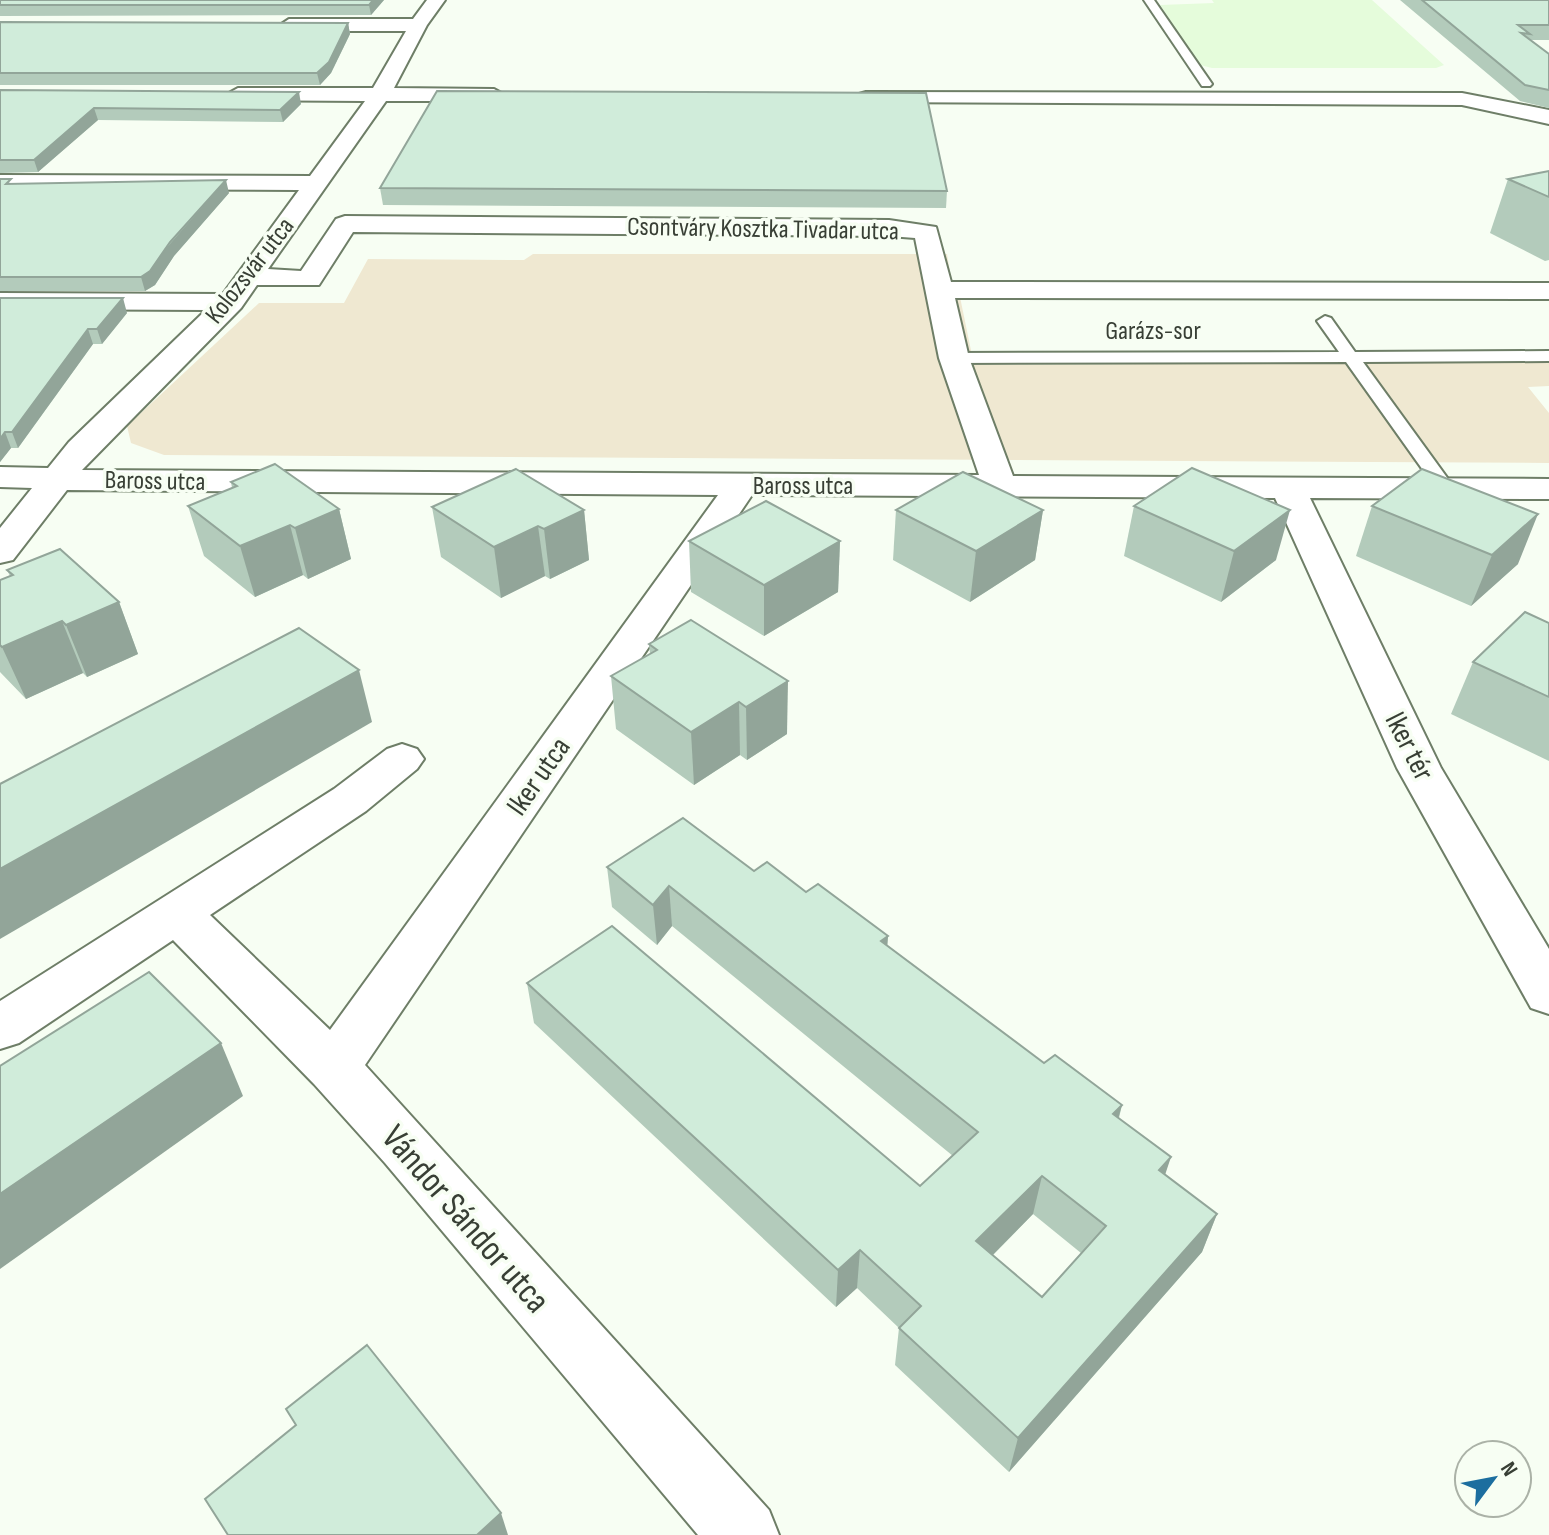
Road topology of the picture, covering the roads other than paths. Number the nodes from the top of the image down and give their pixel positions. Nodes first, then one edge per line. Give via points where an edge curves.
1 (436, 0) edge
2 (1149, 0) edge
3 (263, 25) edge
4 (418, 25) junction
5 (1206, 84) dead end
6 (221, 94) edge
7 (380, 95) junction
8 (520, 95) edge
9 (846, 97) edge
10 (1549, 117) edge
11 (0, 182) edge
12 (316, 183) junction
13 (249, 277) junction
14 (941, 290) junction
15 (1549, 291) edge
16 (0, 301) edge
17 (231, 302) junction
18 (1325, 321) dead end
19 (1351, 355) junction
20 (1549, 356) edge
21 (954, 358) junction
22 (0, 477) edge
23 (58, 477) junction
24 (742, 485) junction
25 (1000, 486) junction
26 (1288, 489) junction
27 (1549, 489) edge
28 (1447, 490) junction
29 (0, 552) edge
30 (402, 759) dead end
31 (176, 912) junction
32 (1549, 994) edge
33 (0, 1028) edge
34 (333, 1068) junction
35 (744, 1535) edge

1 - 4 street, Kolozsvár utca
2 - 5 lane
3 - 4 street
4 - 7 street, Kolozsvár utca
6 - 7 street
7 - 8 street
7 - 12 street, Kolozsvár utca
9 - 10 street via 1462,99
11 - 12 street
12 - 13 street, Kolozsvár utca
13 - 14 street, Csontváry Kosztka Tivadar utca via 309,279 345,224 889,228 927,232
13 - 17 street, Kolozsvár utca
14 - 15 street
14 - 21 street
16 - 17 street
17 - 23 street, Kolozsvár utca
18 - 19 lane
19 - 20 lane, Garázs-sor
19 - 21 lane, Garázs-sor
19 - 28 lane
21 - 25 street
22 - 23 street, Baross utca
23 - 24 street, Baross utca
23 - 29 street, Kolozsvár utca
24 - 25 street, Baross utca
24 - 34 street, Iker utca
25 - 26 street, Baross utca
26 - 28 street, Baross utca
26 - 32 street, Iker tér via 1419,768
27 - 28 street, Baross utca
30 - 31 street via 350,800
31 - 33 street
31 - 34 street, Vándor Sándor utca
34 - 35 street, Vándor Sándor utca

